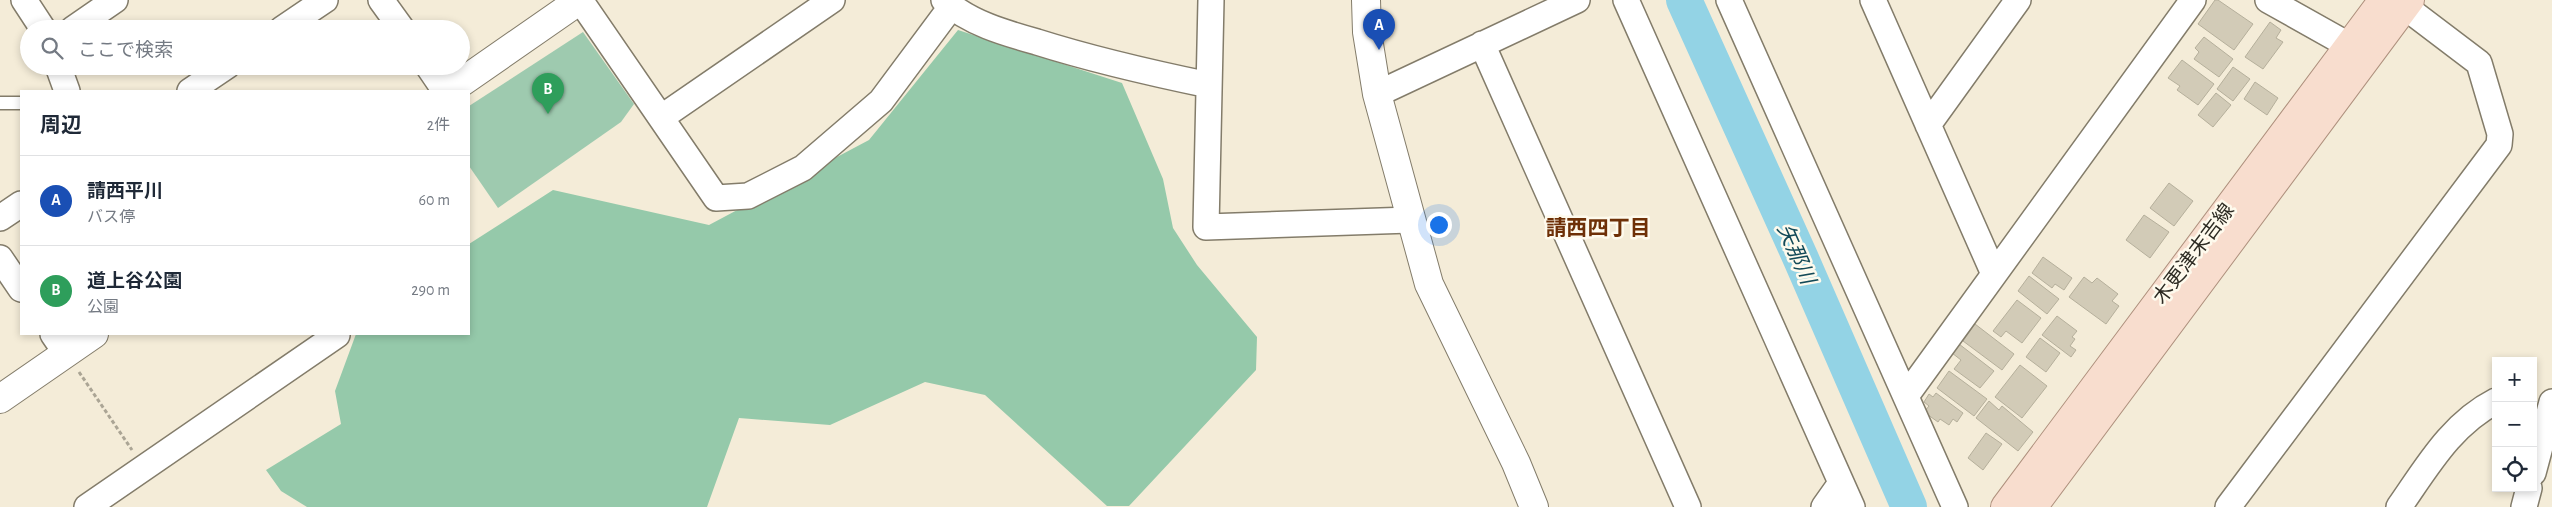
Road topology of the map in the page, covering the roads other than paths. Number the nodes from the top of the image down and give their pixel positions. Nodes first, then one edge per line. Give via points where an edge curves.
1 (24, 0) edge
2 (116, 0) edge
3 (325, 0) edge
4 (382, 0) edge
5 (580, 0) edge
6 (832, 0) edge
7 (1211, 0) edge
8 (1366, 0) edge
9 (1577, 0) edge
10 (1626, 0) edge
11 (1729, 0) edge
12 (1873, 0) edge
13 (2018, 0) edge
14 (2193, 0) edge
15 (2268, 0) edge
16 (2398, 2) edge
17 (948, 3) edge
18 (36, 20) edge
19 (86, 20) edge
20 (295, 20) edge
21 (396, 20) edge
22 (1482, 44) junction
23 (2359, 51) junction
24 (61, 75) edge
25 (214, 75) edge
26 (434, 75) edge
27 (1209, 85) junction
28 (67, 90) edge
29 (191, 90) edge
30 (444, 90) edge
31 (450, 90) edge
32 (1377, 94) junction
33 (0, 103) edge
34 (20, 103) edge
35 (662, 117) junction
36 (1928, 125) junction
37 (20, 205) edge
38 (0, 218) edge
39 (1410, 220) junction
40 (0, 258) edge
41 (1994, 274) junction
42 (20, 287) edge
43 (90, 335) edge
44 (337, 335) edge
45 (60, 343) edge
46 (1906, 396) junction
47 (0, 399) edge
48 (2494, 402) edge
49 (2544, 410) edge
50 (2537, 451) edge
51 (1841, 484) junction
52 (2528, 492) edge
53 (87, 507) edge
54 (1534, 507) edge
55 (1688, 507) edge
56 (1824, 507) edge
57 (1852, 507) edge
58 (1955, 507) edge
59 (2005, 507) edge
60 (2033, 507) edge
61 (2228, 507) edge
62 (2399, 507) edge
63 (2524, 507) edge

1 - 18 street
2 - 19 street
3 - 20 street
4 - 21 street
5 - 31 street
5 - 35 street
6 - 35 street
7 - 27 street
8 - 32 street via 1367,32
9 - 22 street
10 - 51 street
11 - 46 street
12 - 36 street
13 - 36 street
14 - 41 street
15 - 23 street
16 - 23 main road, 木更津末吉線
16 - 61 street via 2479,63 2500,134 2499,145
17 - 27 street via 960,14 1046,45 1103,62
17 - 35 street via 881,101 803,168 748,196 716,198
22 - 32 street
22 - 55 street
23 - 59 main road, 木更津末吉線
23 - 60 main road, 木更津末吉線
24 - 28 street
25 - 29 street
26 - 30 street
27 - 39 street via 1206,228
32 - 39 street
33 - 34 lane
36 - 41 street
37 - 38 street
39 - 54 street via 1428,284 1520,471
40 - 42 street
41 - 46 street
43 - 45 street
44 - 53 street
45 - 47 street
46 - 58 street
48 - 62 street via 2477,411 2456,430
49 - 50 street
51 - 56 street
51 - 57 street
52 - 63 street

